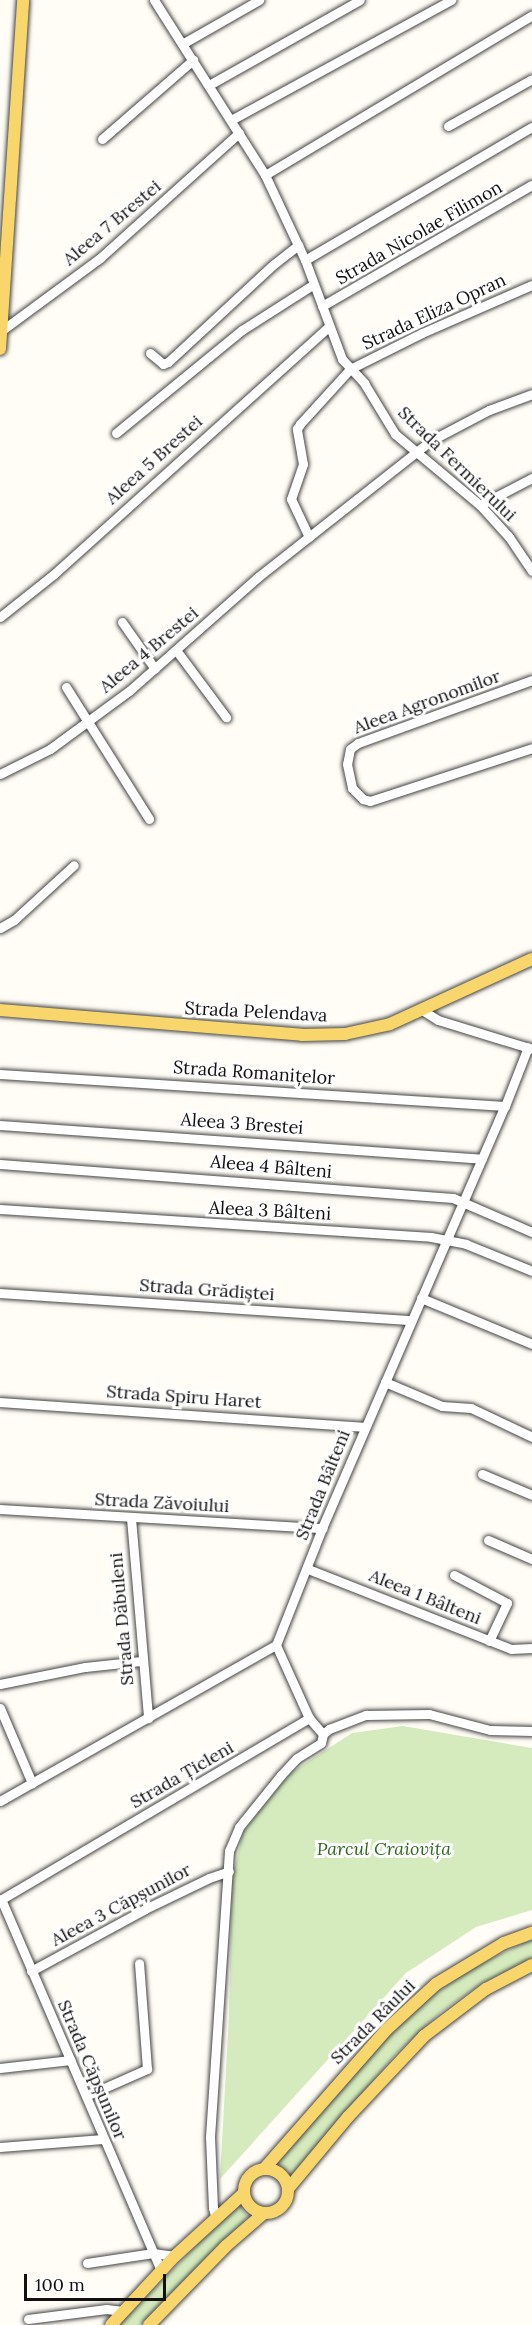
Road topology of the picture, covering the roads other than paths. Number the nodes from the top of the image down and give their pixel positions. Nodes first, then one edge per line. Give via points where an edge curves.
1 (23, 0) edge
2 (154, 0) edge
3 (259, 0) edge
4 (360, 0) edge
5 (451, 0) edge
6 (532, 15) edge
7 (182, 45) junction
8 (193, 60) junction
9 (532, 79) edge
10 (209, 85) junction
11 (231, 120) junction
12 (448, 126) dead end
13 (532, 128) edge
14 (238, 133) junction
15 (102, 138) dead end
16 (265, 175) junction
17 (532, 185) edge
18 (298, 245) junction
19 (305, 260) junction
20 (314, 284) junction
21 (532, 285) edge
22 (322, 306) junction
23 (329, 326) junction
24 (1, 331) edge
25 (0, 349) edge
26 (150, 353) dead end
27 (350, 369) junction
28 (532, 394) edge
29 (116, 433) dead end
30 (416, 453) junction
31 (532, 478) edge
32 (480, 506) junction
33 (309, 537) junction
34 (532, 572) edge
35 (0, 617) edge
36 (122, 622) dead end
37 (176, 651) junction
38 (155, 669) junction
39 (532, 680) edge
40 (66, 687) dead end
41 (225, 717) dead end
42 (88, 721) junction
43 (532, 748) edge
44 (0, 774) edge
45 (149, 819) dead end
46 (74, 866) dead end
47 (0, 928) edge
48 (532, 959) edge
49 (0, 1010) edge
50 (422, 1010) junction
51 (530, 1048) edge
52 (0, 1074) edge
53 (505, 1106) junction
54 (0, 1125) edge
55 (482, 1159) junction
56 (0, 1164) edge
57 (463, 1203) junction
58 (0, 1209) edge
59 (532, 1232) edge
60 (447, 1239) junction
61 (532, 1271) edge
62 (0, 1293) edge
63 (421, 1298) junction
64 (411, 1320) junction
65 (532, 1344) edge
66 (385, 1382) junction
67 (0, 1402) edge
68 (365, 1426) junction
69 (532, 1437) edge
70 (482, 1474) dead end
71 (532, 1495) edge
72 (0, 1509) edge
73 (131, 1518) junction
74 (322, 1528) junction
75 (488, 1540) dead end
76 (532, 1558) edge
77 (308, 1569) junction
78 (454, 1575) dead end
79 (489, 1641) junction
80 (276, 1645) junction
81 (532, 1648) edge
82 (141, 1661) junction
83 (0, 1684) edge
84 (0, 1708) edge
85 (148, 1718) junction
86 (309, 1718) junction
87 (532, 1731) edge
88 (323, 1734) junction
89 (32, 1783) junction
90 (0, 1801) edge
91 (229, 1871) junction
92 (0, 1900) edge
93 (532, 1933) edge
94 (139, 1963) dead end
95 (532, 1965) edge
96 (31, 1971) junction
97 (70, 2060) junction
98 (0, 2067) edge
99 (86, 2096) junction
100 (103, 2139) junction
101 (0, 2147) edge
102 (264, 2169) junction
103 (288, 2189) junction
104 (243, 2194) junction
105 (264, 2213) junction
106 (216, 2219) junction
107 (153, 2253) junction
108 (175, 2256) junction
109 (87, 2263) dead end
110 (161, 2271) junction
111 (123, 2311) junction
112 (28, 2319) dead end
113 (111, 2325) edge
114 (149, 2325) edge

1 - 24 main road
2 - 7 street, Strada Fermierului
3 - 7 street
4 - 10 street
5 - 11 street
6 - 16 street
7 - 8 street, Strada Fermierului
8 - 10 street, Strada Fermierului
8 - 15 street
9 - 12 street
10 - 11 street, Strada Fermierului
11 - 14 street, Strada Fermierului
13 - 19 street
14 - 16 street, Strada Fermierului
14 - 24 street, Aleea 7 Brestei via 100,258
16 - 18 street, Strada Fermierului
17 - 22 street, Strada Nicolae Filimon
18 - 19 street, Strada Fermierului
18 - 26 street via 168,362 163,364
19 - 20 street, Strada Fermierului
20 - 22 street, Strada Fermierului
20 - 29 street via 242,330
21 - 27 street, Strada Eliza Opran
22 - 23 street, Strada Fermierului
23 - 27 street, Strada Fermierului
23 - 35 street, Aleea 5 Brestei via 54,574
24 - 25 main road
27 - 30 street, Strada Fermierului via 364,383 385,422
27 - 33 street via 297,429 303,464 291,499
28 - 30 street, Aleea 4 Brestei via 446,431
30 - 32 street, Strada Fermierului
30 - 33 street, Aleea 4 Brestei
31 - 32 street
32 - 34 street, Strada Fermierului via 509,537
33 - 37 street, Aleea 4 Brestei
36 - 38 street
37 - 38 street, Aleea 4 Brestei
37 - 41 street
38 - 42 street, Aleea 4 Brestei
39 - 43 street, Aleea Agronomilor via 358,743 350,748 346,764 352,788 370,801
40 - 42 street
42 - 44 street, Aleea 4 Brestei via 50,749
42 - 45 street
46 - 47 street
48 - 50 main road, Strada Pelendava
49 - 50 main road, Strada Pelendava via 302,1035 345,1034 390,1024
50 - 51 street, Strada Bâlteni via 438,1020
51 - 53 street, Strada Bâlteni
52 - 53 street, Strada Romanițelor
53 - 55 street, Strada Bâlteni
54 - 55 street, Aleea 3 Brestei
55 - 57 street, Strada Bâlteni
56 - 57 street, Aleea 4 Bâlteni via 375,1191 453,1198
57 - 59 street, Aleea 4 Bâlteni
57 - 60 street, Strada Bâlteni
58 - 60 street, Aleea 3 Bâlteni
60 - 61 street, Aleea 3 Bâlteni
60 - 63 street, Strada Bâlteni
62 - 64 street, Strada Grădiștei
63 - 64 street, Strada Bâlteni
63 - 65 street
64 - 66 street, Strada Bâlteni
66 - 68 street, Strada Bâlteni
66 - 69 street via 442,1406 471,1408
67 - 68 street, Strada Spiru Haret
68 - 74 street, Strada Bâlteni
70 - 71 street
72 - 73 street, Strada Zăvoiului
73 - 74 street, Strada Zăvoiului
73 - 82 street, Strada Dăbuleni
74 - 77 street, Strada Bâlteni
75 - 76 street
77 - 79 street, Aleea 1 Bâlteni
77 - 80 street, Strada Bâlteni
78 - 79 street via 507,1603
79 - 81 street, Aleea 1 Bâlteni via 511,1649
80 - 85 street
80 - 86 street
82 - 83 street via 85,1667
82 - 85 street, Strada Dăbuleni
84 - 89 street
85 - 89 street
86 - 88 street
86 - 92 street, Strada Țicleni
87 - 88 street via 490,1730 429,1714 398,1713 366,1715
88 - 91 street via 321,1743 297,1758 239,1827 229,1851
89 - 90 street
91 - 96 street, Aleea 3 Căpșunilor via 145,1909
91 - 106 street via 210,2137
92 - 96 street, Strada Căpșunilor
93 - 102 main road, Strada Râului via 504,1943 436,1984 386,2030
94 - 99 street via 147,2069
95 - 103 main road via 486,1989 424,2036
96 - 97 street, Strada Căpșunilor
97 - 98 street
97 - 99 street, Strada Căpșunilor
99 - 100 street, Strada Căpșunilor
100 - 101 street
100 - 107 street, Strada Căpșunilor
102 - 103 main road via 279,2172
102 - 104 main road, Strada Râului via 250,2175
103 - 105 main road via 282,2206
104 - 105 main road via 251,2208
104 - 106 main road, Strada Râului
105 - 114 main road
106 - 108 main road, Strada Râului
107 - 108 street
107 - 109 street
107 - 110 street, Strada Căpșunilor
108 - 110 main road, Strada Râului
110 - 111 main road, Strada Râului
111 - 112 street via 106,2309
111 - 113 main road, Strada Râului

